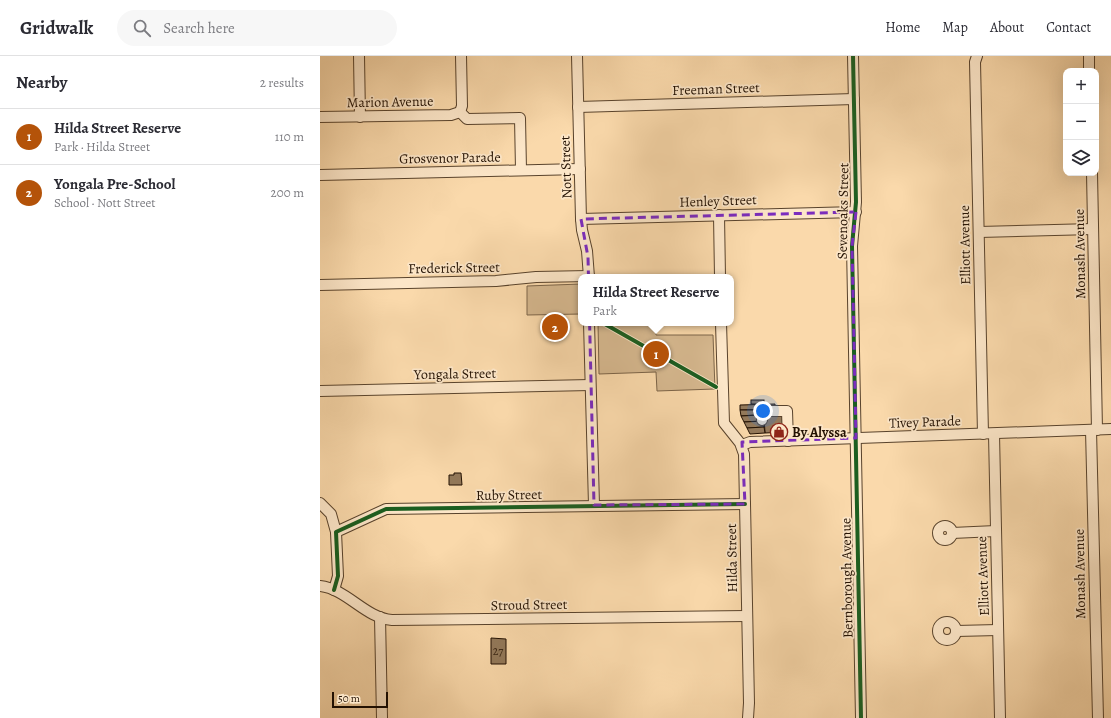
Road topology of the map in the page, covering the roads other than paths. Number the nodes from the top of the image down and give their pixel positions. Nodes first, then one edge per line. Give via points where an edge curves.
1 (359, 56) edge
2 (461, 56) edge
3 (577, 56) edge
4 (853, 56) edge
5 (976, 56) edge
6 (1089, 56) edge
7 (1089, 68) edge
8 (854, 99) junction
9 (578, 107) junction
10 (460, 112) junction
11 (360, 116) junction
12 (320, 117) edge
13 (580, 169) junction
14 (522, 170) junction
15 (320, 175) edge
16 (1092, 176) edge
17 (856, 212) junction
18 (719, 215) junction
19 (581, 219) junction
20 (1093, 229) junction
21 (979, 232) junction
22 (589, 274) edge
23 (720, 274) edge
24 (578, 277) edge
25 (320, 285) edge
26 (589, 326) edge
27 (721, 326) edge
28 (590, 385) junction
29 (320, 391) edge
30 (762, 420) dead end
31 (1094, 430) junction
32 (1111, 430) edge
33 (988, 434) junction
34 (856, 438) junction
35 (788, 441) junction
36 (742, 445) junction
37 (320, 503) edge
38 (745, 504) junction
39 (594, 506) junction
40 (996, 531) junction
41 (336, 532) junction
42 (952, 533) dead end
43 (320, 586) edge
44 (334, 590) junction
45 (747, 616) junction
46 (380, 617) junction
47 (998, 630) junction
48 (956, 631) dead end
49 (749, 703) junction
50 (382, 718) edge
51 (748, 718) edge
52 (752, 718) edge
53 (861, 718) edge
54 (1000, 718) edge
55 (1098, 718) edge

1 - 11 street
2 - 10 street
3 - 9 street, Nott Street
4 - 8 street, Sevenoaks Street
5 - 21 street, Elliott Avenue
6 - 7 street
8 - 9 street, Freeman Street
8 - 17 street, Sevenoaks Street
9 - 13 street, Nott Street
10 - 11 street, Marion Avenue via 451,115
10 - 14 street via 467,119 520,118
11 - 12 street, Marion Avenue
13 - 14 street, Grosvenor Parade
13 - 19 street, Nott Street
14 - 15 street, Grosvenor Parade
16 - 20 street, Monash Avenue
17 - 18 street, Henley Street
17 - 34 street, Sevenoaks Street via 852,236
18 - 19 street, Henley Street
18 - 23 street
19 - 22 street, Nott Street via 588,251
20 - 21 street
20 - 31 street, Monash Avenue
21 - 33 street, Elliott Avenue
24 - 25 street, Frederick Street via 536,277 496,282
26 - 28 street
27 - 36 street via 724,423
28 - 29 street, Yongala Street
28 - 39 street
30 - 35 street via 762,411 787,411
31 - 32 street, Tivey Parade
31 - 33 street, Tivey Parade
31 - 55 street, Monash Avenue
33 - 34 street, Tivey Parade
33 - 40 street, Elliott Avenue
34 - 35 street, Tivey Parade
34 - 53 street, Bernborough Avenue
35 - 36 street, Tivey Parade via 750,442
36 - 38 street, Hilda Street
37 - 41 street via 331,514
38 - 39 street, Ruby Street
38 - 45 street, Hilda Street
39 - 41 street, Ruby Street via 391,508 381,510
40 - 42 street
40 - 47 street, Elliott Avenue
41 - 44 street via 338,576
43 - 44 street, Stroud Street
44 - 46 street, Stroud Street
45 - 46 street, Stroud Street via 398,620
45 - 49 street, Hilda Street
46 - 50 street
47 - 48 street
47 - 54 street, Elliott Avenue
49 - 51 street, Hilda Street
49 - 52 street, Hilda Street

